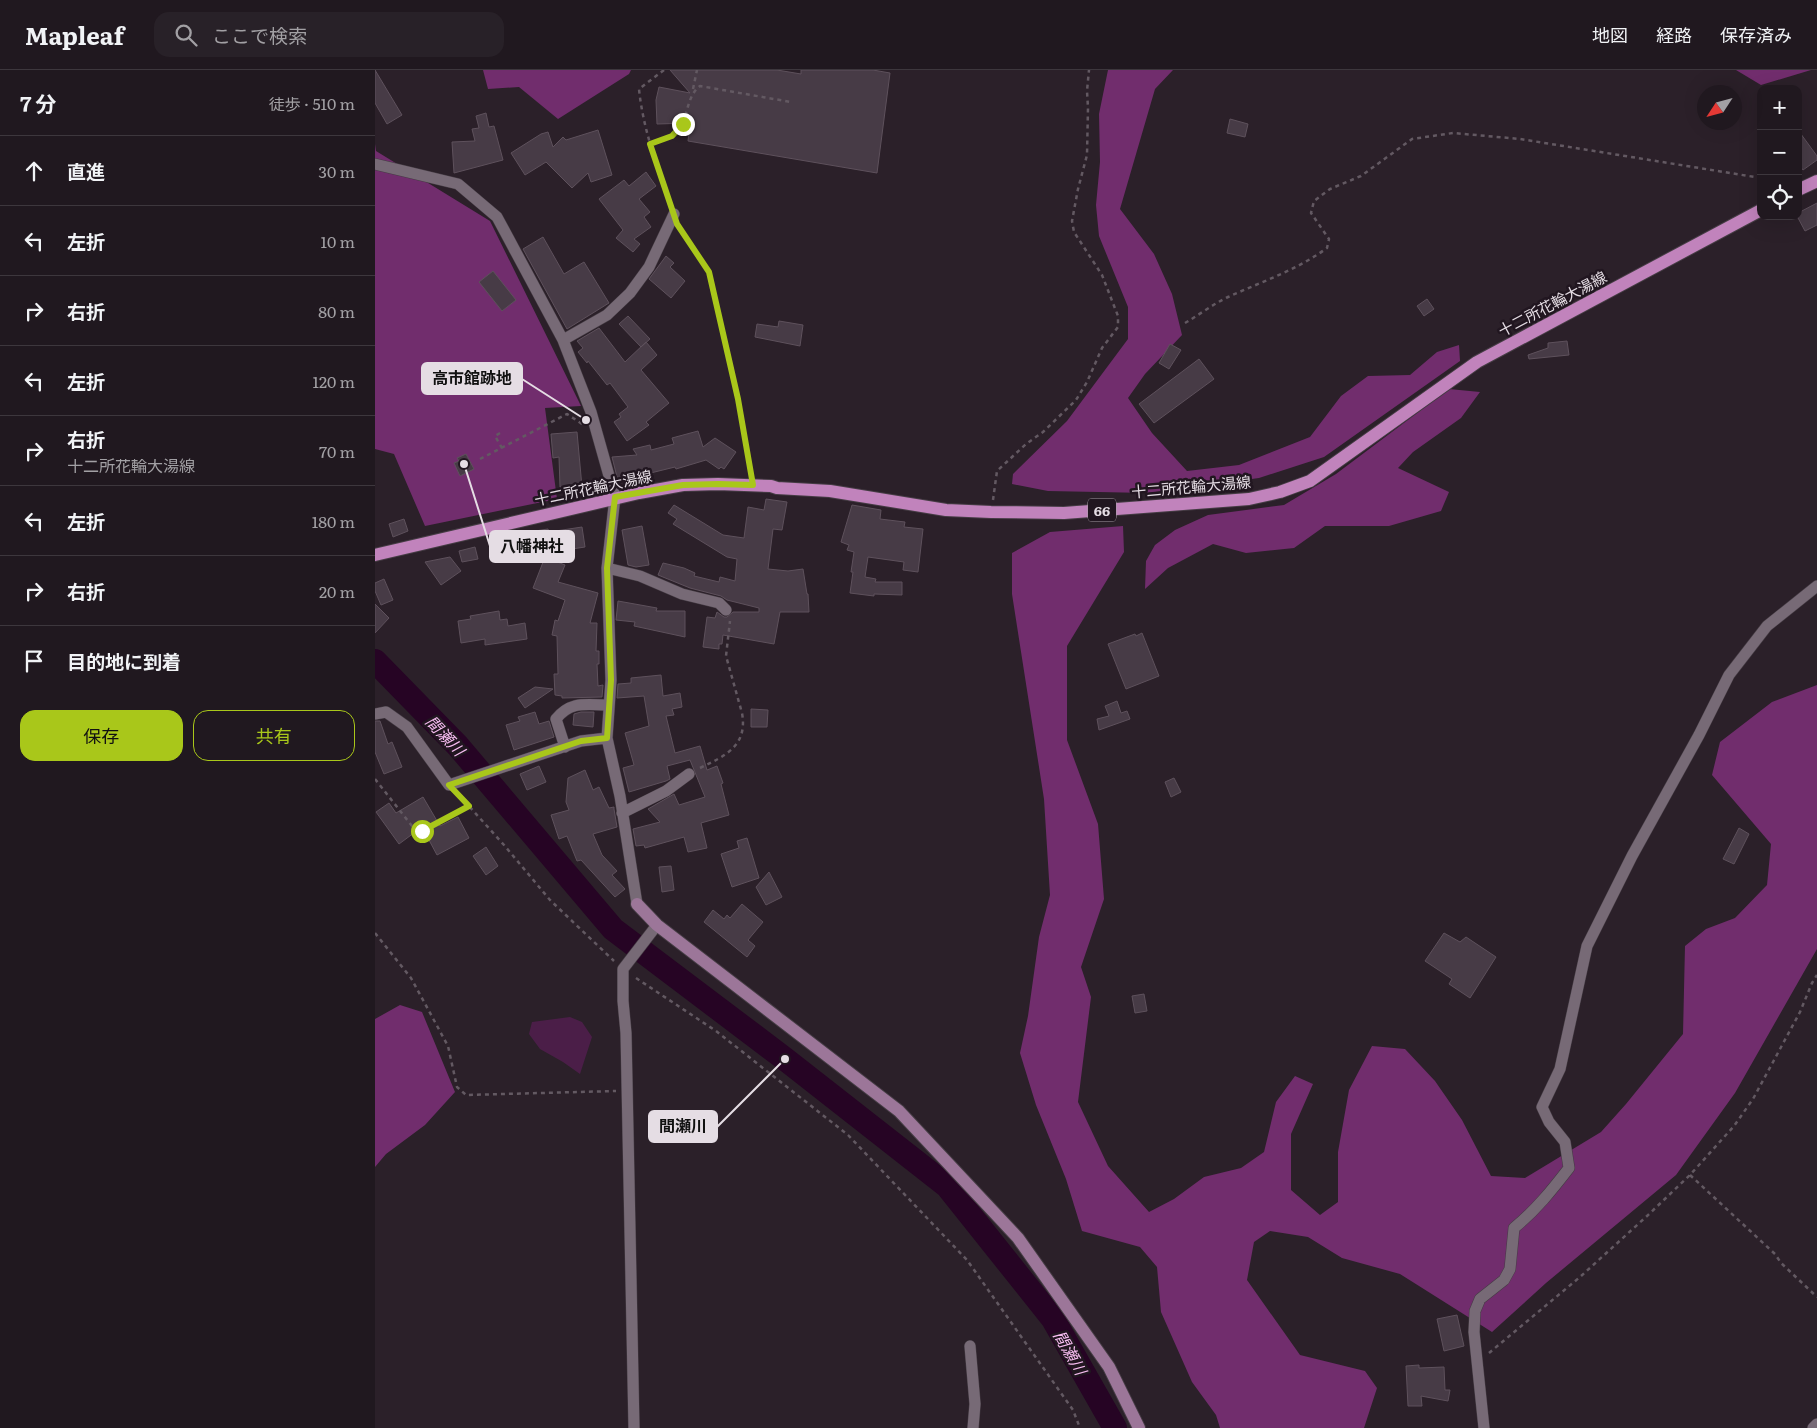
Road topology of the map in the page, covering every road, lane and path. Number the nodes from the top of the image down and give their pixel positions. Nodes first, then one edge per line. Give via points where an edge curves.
1 (664, 70) edge
2 (697, 70) edge
3 (1089, 70) edge
4 (693, 91) junction
5 (791, 102) dead end
6 (650, 144) junction
7 (375, 164) edge
8 (1757, 177) edge
9 (1817, 181) edge
10 (1802, 188) edge
11 (1757, 212) edge
12 (674, 214) junction
13 (1185, 323) dead end
14 (563, 340) junction
15 (577, 422) dead end
16 (500, 433) dead end
17 (502, 448) junction
18 (480, 459) dead end
19 (753, 485) junction
20 (615, 497) junction
21 (991, 512) junction
22 (375, 555) edge
23 (607, 568) junction
24 (1817, 586) edge
25 (727, 610) joint
26 (609, 705) junction
27 (375, 714) edge
28 (607, 738) junction
29 (565, 747) junction
30 (689, 774) joint
31 (375, 779) edge
32 (449, 785) junction
33 (469, 806) junction
34 (622, 812) junction
35 (637, 904) joint
36 (654, 929) junction
37 (375, 933) edge
38 (623, 969) junction
39 (1817, 975) edge
40 (627, 1090) junction
41 (1690, 1175) junction
42 (1817, 1297) edge
43 (970, 1346) dead end
44 (1477, 1360) junction
45 (1817, 1424) edge
46 (634, 1428) edge
47 (973, 1428) edge
48 (1080, 1428) edge
49 (1139, 1428) edge
50 (1484, 1428) edge
51 (1813, 1428) edge

1 - 6 path via 639,89 641,112
2 - 4 path
3 - 21 path via 1087,155 1072,221 1074,232 1102,275 1118,316 1118,327 1102,348 1076,400 997,471
4 - 5 path via 700,86
4 - 6 path via 683,124 672,136
6 - 12 path
7 - 14 street via 458,184 497,217
8 - 13 path via 1521,138 1453,132 1412,139 1361,176 1330,189 1314,201 1311,214 1329,239 1327,248 1252,288 1226,298
9 - 10 main road
11 - 21 main road, 十二所花輪大湯線 / 66 via 1477,362 1310,481 1249,499 1065,513
12 - 14 street via 649,267 630,292 607,315
12 - 19 path via 677,224 709,272 738,399
14 - 20 street via 591,412
15 - 17 path via 567,414
16 - 17 path via 495,436
17 - 18 path
19 - 20 main road, 十二所花輪大湯線 / 66 via 683,485
19 - 21 main road, 十二所花輪大湯線 / 66 via 830,491 946,510
20 - 22 main road, 十二所花輪大湯線 / 66
20 - 23 street
23 - 25 street via 640,576 682,594 719,604
23 - 26 street
24 - 44 street via 1767,626 1729,675 1631,856 1587,946 1560,1069 1542,1107 1565,1142 1569,1168 1545,1200 1514,1228 1510,1268 1504,1280 1480,1299 1475,1311
25 - 30 path via 730,620 726,656 742,712 743,733 735,748
26 - 28 street
26 - 29 street via 572,705 562,711 556,718
27 - 32 street via 386,712 407,727
28 - 29 street via 581,741
28 - 34 street
29 - 32 street
30 - 34 street via 666,791
31 - 33 path via 412,826 422,831
32 - 33 path
33 - 38 path via 550,900
34 - 35 street
35 - 36 street
36 - 38 street
36 - 49 street via 899,1110 1018,1238 1109,1367
37 - 40 path via 411,978 448,1046 457,1087 465,1095
38 - 40 street
38 - 48 path via 716,1031 848,1135 967,1260 1073,1410
39 - 41 path via 1753,1099 1735,1126
40 - 46 street
41 - 42 path
41 - 44 path via 1580,1277
43 - 47 street via 975,1404
44 - 50 street
45 - 51 street

